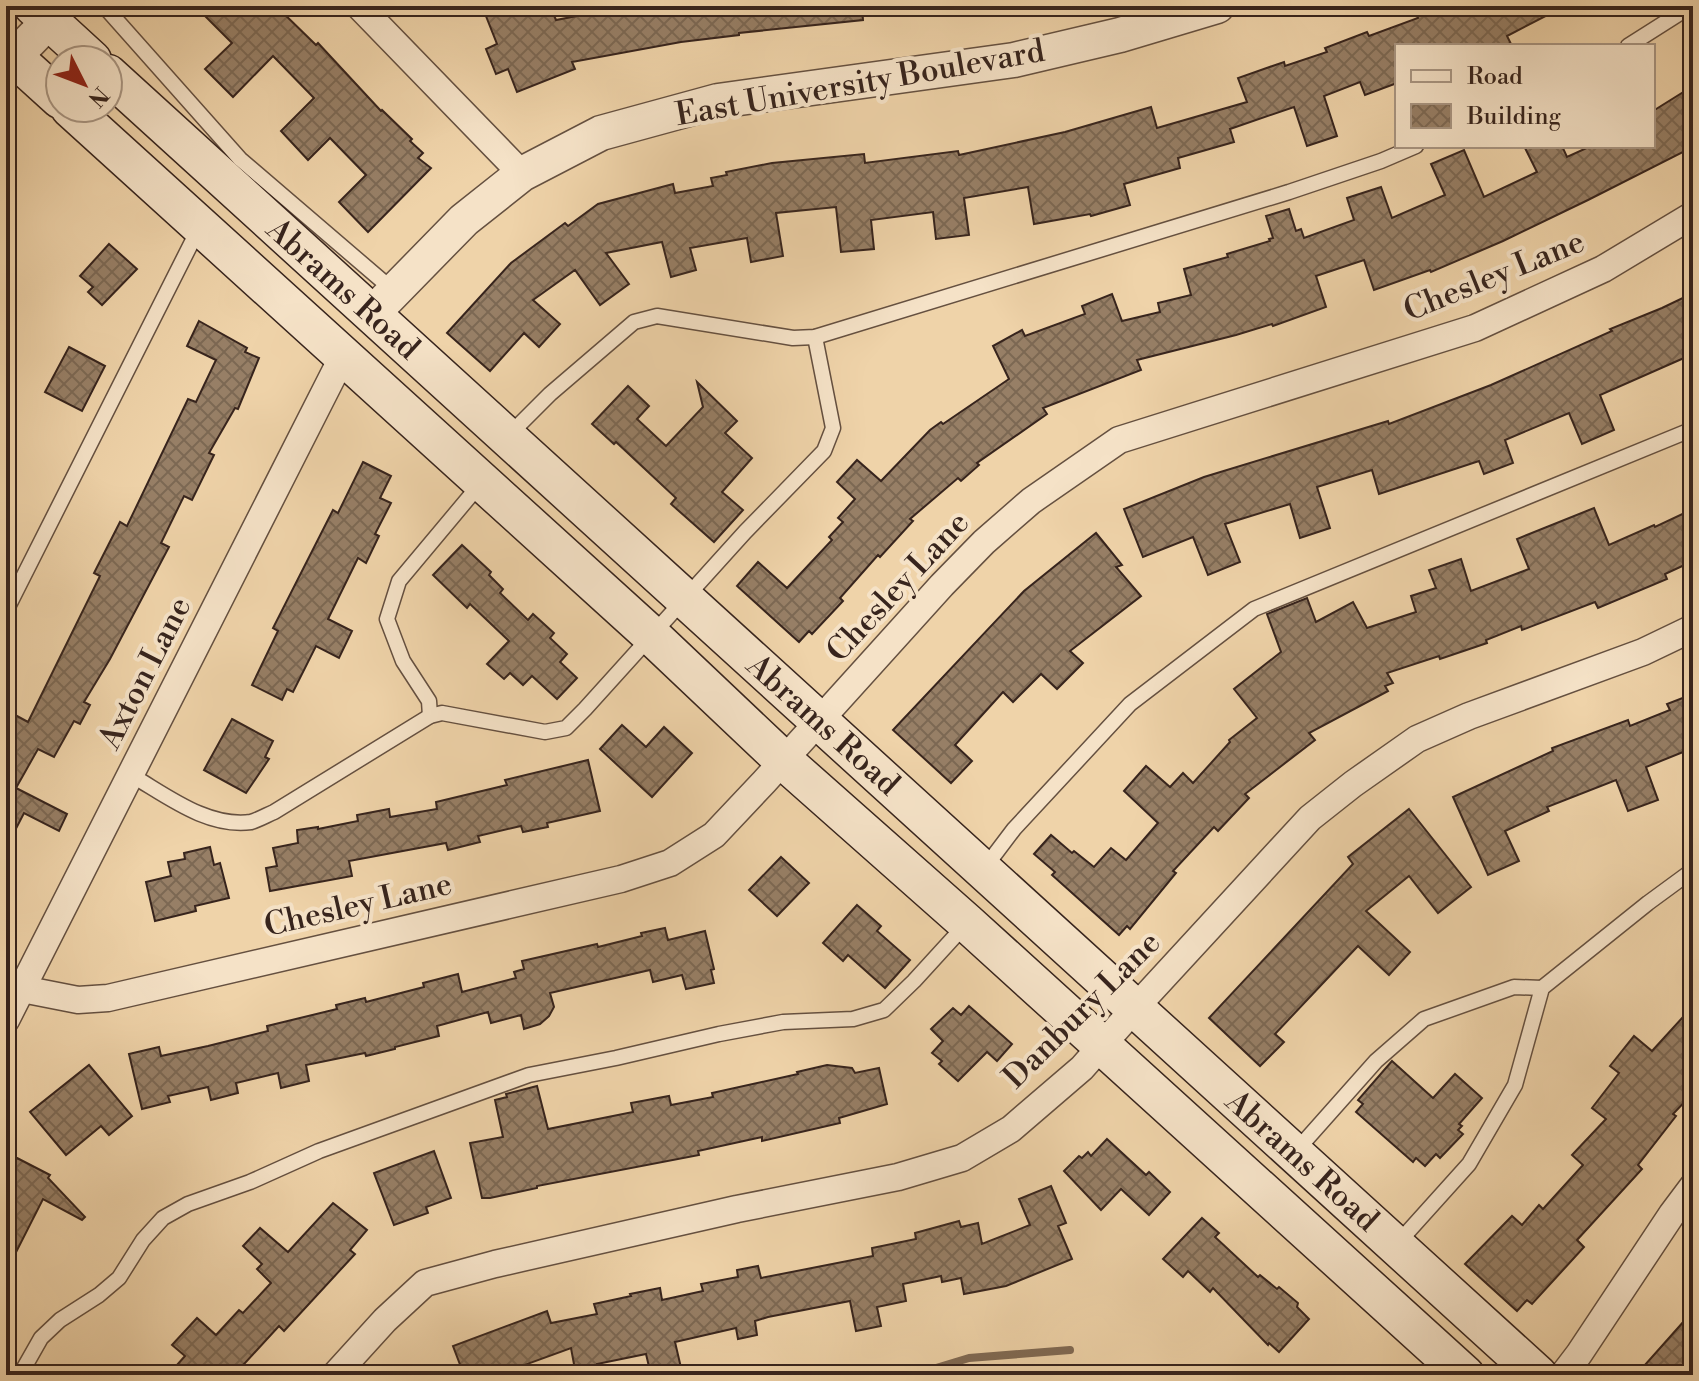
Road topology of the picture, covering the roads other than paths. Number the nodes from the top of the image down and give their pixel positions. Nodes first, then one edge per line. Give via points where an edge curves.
1 (104, 6) edge
2 (359, 6) edge
3 (1217, 6) edge
4 (1691, 6) edge
5 (41, 13) edge
6 (75, 44) edge
7 (1631, 44) edge
8 (9, 60) edge
9 (44, 87) edge
10 (124, 87) edge
11 (88, 124) edge
12 (1411, 148) edge
13 (522, 174) junction
14 (1693, 215) edge
15 (200, 226) junction
16 (383, 303) junction
17 (815, 337) junction
18 (343, 356) junction
19 (1693, 429) edge
20 (507, 437) junction
21 (482, 482) junction
22 (685, 599) junction
23 (6, 611) edge
24 (1693, 628) edge
25 (652, 636) junction
26 (430, 716) junction
27 (819, 722) junction
28 (784, 761) junction
29 (131, 775) junction
30 (982, 870) junction
31 (1693, 870) edge
32 (967, 923) junction
33 (1542, 988) junction
34 (22, 989) junction
35 (1135, 1008) junction
36 (6, 1020) edge
37 (1102, 1045) junction
38 (1294, 1154) junction
39 (1693, 1186) edge
40 (1395, 1246) junction
41 (20, 1375) edge
42 (335, 1375) edge
43 (1465, 1375) edge
44 (1538, 1375) edge
45 (1563, 1375) edge

1 - 16 lane via 240,159
2 - 13 street
3 - 13 street, East University Boulevard via 1014,60 718,101 601,133
4 - 7 lane
5 - 6 main road
5 - 8 street
8 - 9 main road
10 - 16 main road, Abrams Road
11 - 15 main road, Abrams Road
12 - 17 lane via 1289,192
13 - 16 street, East University Boulevard via 464,220
14 - 27 street, Chesley Lane via 1603,269 1475,328 1119,440 1031,501 984,542
15 - 18 main road, Abrams Road
15 - 23 lane
16 - 18 main road
16 - 20 main road, Abrams Road
17 - 20 lane via 657,316 634,322
17 - 22 lane via 833,428 824,451
18 - 21 main road, Abrams Road
18 - 29 street, Axton Lane
19 - 30 lane via 1254,609 1130,704
20 - 22 main road, Abrams Road
21 - 25 main road, Abrams Road
21 - 26 lane via 399,581 387,619 403,661 429,701
22 - 25 lane
22 - 27 main road, Abrams Road
24 - 35 street, Danbury Lane via 1417,739 1310,818
25 - 26 lane via 566,728 545,732 442,713
25 - 28 main road, Abrams Road
26 - 29 lane via 252,822 223,821 193,811
27 - 28 street, Chesley Lane
27 - 30 main road, Abrams Road
28 - 32 main road, Abrams Road
28 - 34 street, Chesley Lane via 714,835 670,863 621,879 108,998 78,1000
29 - 34 street, Axton Lane
30 - 35 main road, Abrams Road
31 - 33 lane
32 - 37 main road, Abrams Road
32 - 41 lane via 884,1010 853,1019 783,1022 529,1075 188,1204 163,1218 119,1278 41,1338
33 - 38 lane via 1514,987 1424,1019 1376,1061
33 - 40 lane via 1515,1085 1469,1164
34 - 36 street, Axton Lane
35 - 37 street, Danbury Lane
35 - 38 main road, Abrams Road
37 - 42 street, Danbury Lane via 1011,1129 962,1158 425,1283
37 - 43 main road, Abrams Road
38 - 40 main road, Abrams Road
39 - 45 street
40 - 44 main road, Abrams Road

